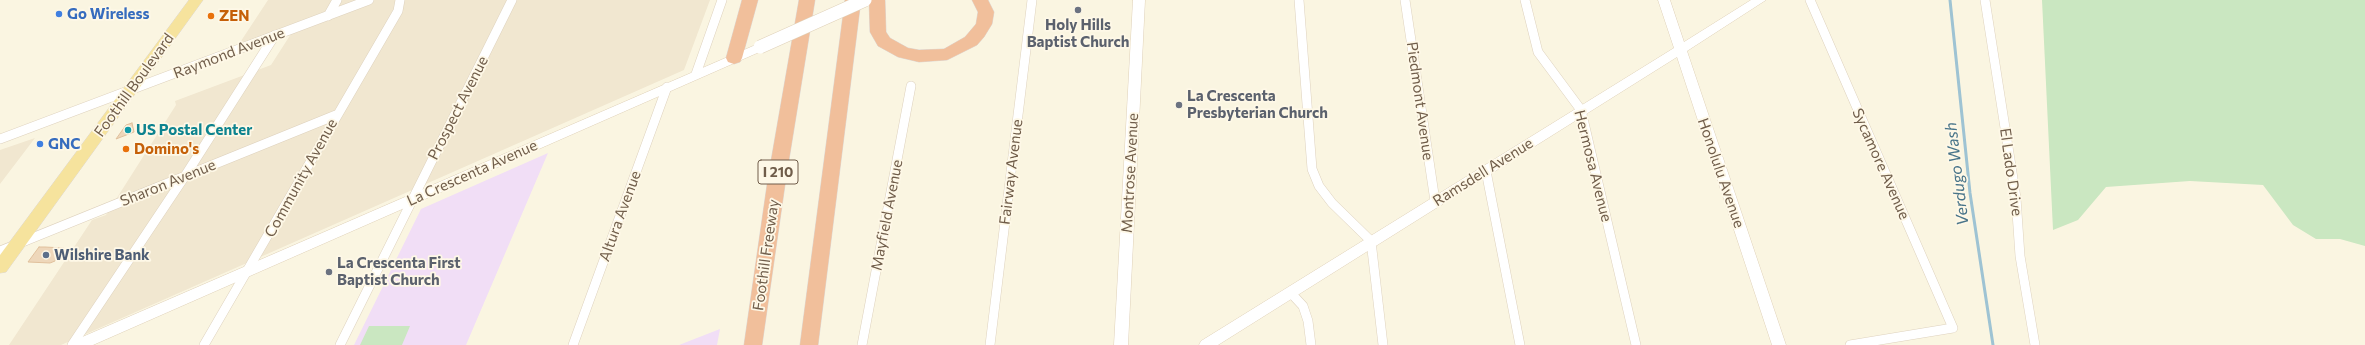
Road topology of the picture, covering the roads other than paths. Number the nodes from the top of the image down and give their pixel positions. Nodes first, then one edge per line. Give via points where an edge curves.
1 (196, 0) edge
2 (338, 0) edge
3 (369, 0) edge
4 (400, 0) edge
5 (512, 0) edge
6 (722, 0) edge
7 (750, 0) edge
8 (807, 0) edge
9 (853, 0) edge
10 (865, 0) edge
11 (877, 0) edge
12 (980, 0) edge
13 (1032, 0) edge
14 (1139, 0) edge
15 (1300, 0) edge
16 (1405, 0) edge
17 (1525, 0) edge
18 (1664, 0) edge
19 (1760, 0) edge
20 (1810, 0) edge
21 (1985, 0) edge
22 (328, 16) junction
23 (275, 35) junction
24 (1680, 50) junction
25 (734, 58) junction
26 (696, 74) junction
27 (911, 86) dead end
28 (667, 87) junction
29 (130, 90) junction
30 (1581, 110) junction
31 (336, 115) junction
32 (0, 139) edge
33 (1486, 171) junction
34 (185, 176) junction
35 (413, 199) junction
36 (1435, 202) junction
37 (1371, 241) junction
38 (16, 245) junction
39 (0, 252) edge
40 (0, 267) edge
41 (248, 270) junction
42 (1290, 292) junction
43 (72, 345) edge
44 (78, 345) edge
45 (204, 345) edge
46 (340, 345) edge
47 (573, 345) edge
48 (753, 345) edge
49 (809, 345) edge
50 (862, 345) edge
51 (990, 345) edge
52 (1121, 345) edge
53 (1206, 345) edge
54 (1311, 345) edge
55 (1383, 345) edge
56 (1520, 345) edge
57 (1636, 345) edge
58 (1779, 345) edge
59 (1850, 345) edge
60 (2035, 345) edge

1 - 29 main road, Foothill Boulevard
2 - 22 street
3 - 22 street, Raymond Avenue
4 - 31 street, Community Avenue via 398,10
5 - 35 street, Prospect Avenue
6 - 26 street
7 - 25 highway
8 - 48 highway, Foothill Freeway / I 210 via 777,178
9 - 49 highway
10 - 25 street, La Crescenta Avenue, bridge
11 - 12 highway via 878,32 884,42 904,54 919,56 947,54 971,42 984,24 986,12
13 - 51 street, Fairway Avenue
14 - 52 street, Montrose Avenue
15 - 37 street via 1312,169 1319,186 1332,203
16 - 36 street, Piedmont Avenue
17 - 30 street, Hermosa Avenue via 1532,37 1538,52
18 - 24 street, Honolulu Avenue
19 - 24 street, Ramsdell Avenue
20 - 59 street, Sycamore Avenue via 1953,328
21 - 60 street, El Lado Drive via 2016,198 2020,256
22 - 23 street, Raymond Avenue
23 - 29 street, Raymond Avenue
23 - 34 street
24 - 30 street, Ramsdell Avenue
24 - 58 street, Honolulu Avenue
25 - 26 street, La Crescenta Avenue
26 - 28 street, La Crescenta Avenue
27 - 50 street, Mayfield Avenue
28 - 35 street, La Crescenta Avenue
28 - 47 street, Altura Avenue
29 - 32 street, Raymond Avenue
29 - 38 main road, Foothill Boulevard
30 - 33 street, Ramsdell Avenue
30 - 57 street, Hermosa Avenue
31 - 34 street, Sharon Avenue
31 - 41 street, Community Avenue
33 - 36 street, Ramsdell Avenue
33 - 56 street
34 - 38 street, Sharon Avenue
34 - 43 street
35 - 41 street, La Crescenta Avenue
35 - 46 street, Prospect Avenue
36 - 37 street, Ramsdell Avenue
37 - 42 street, Ramsdell Avenue
37 - 55 street
38 - 39 street, Sharon Avenue
38 - 40 main road, Foothill Boulevard
41 - 44 street, La Crescenta Avenue
41 - 45 street, Community Avenue
42 - 53 street, Ramsdell Avenue
42 - 54 street via 1303,306

